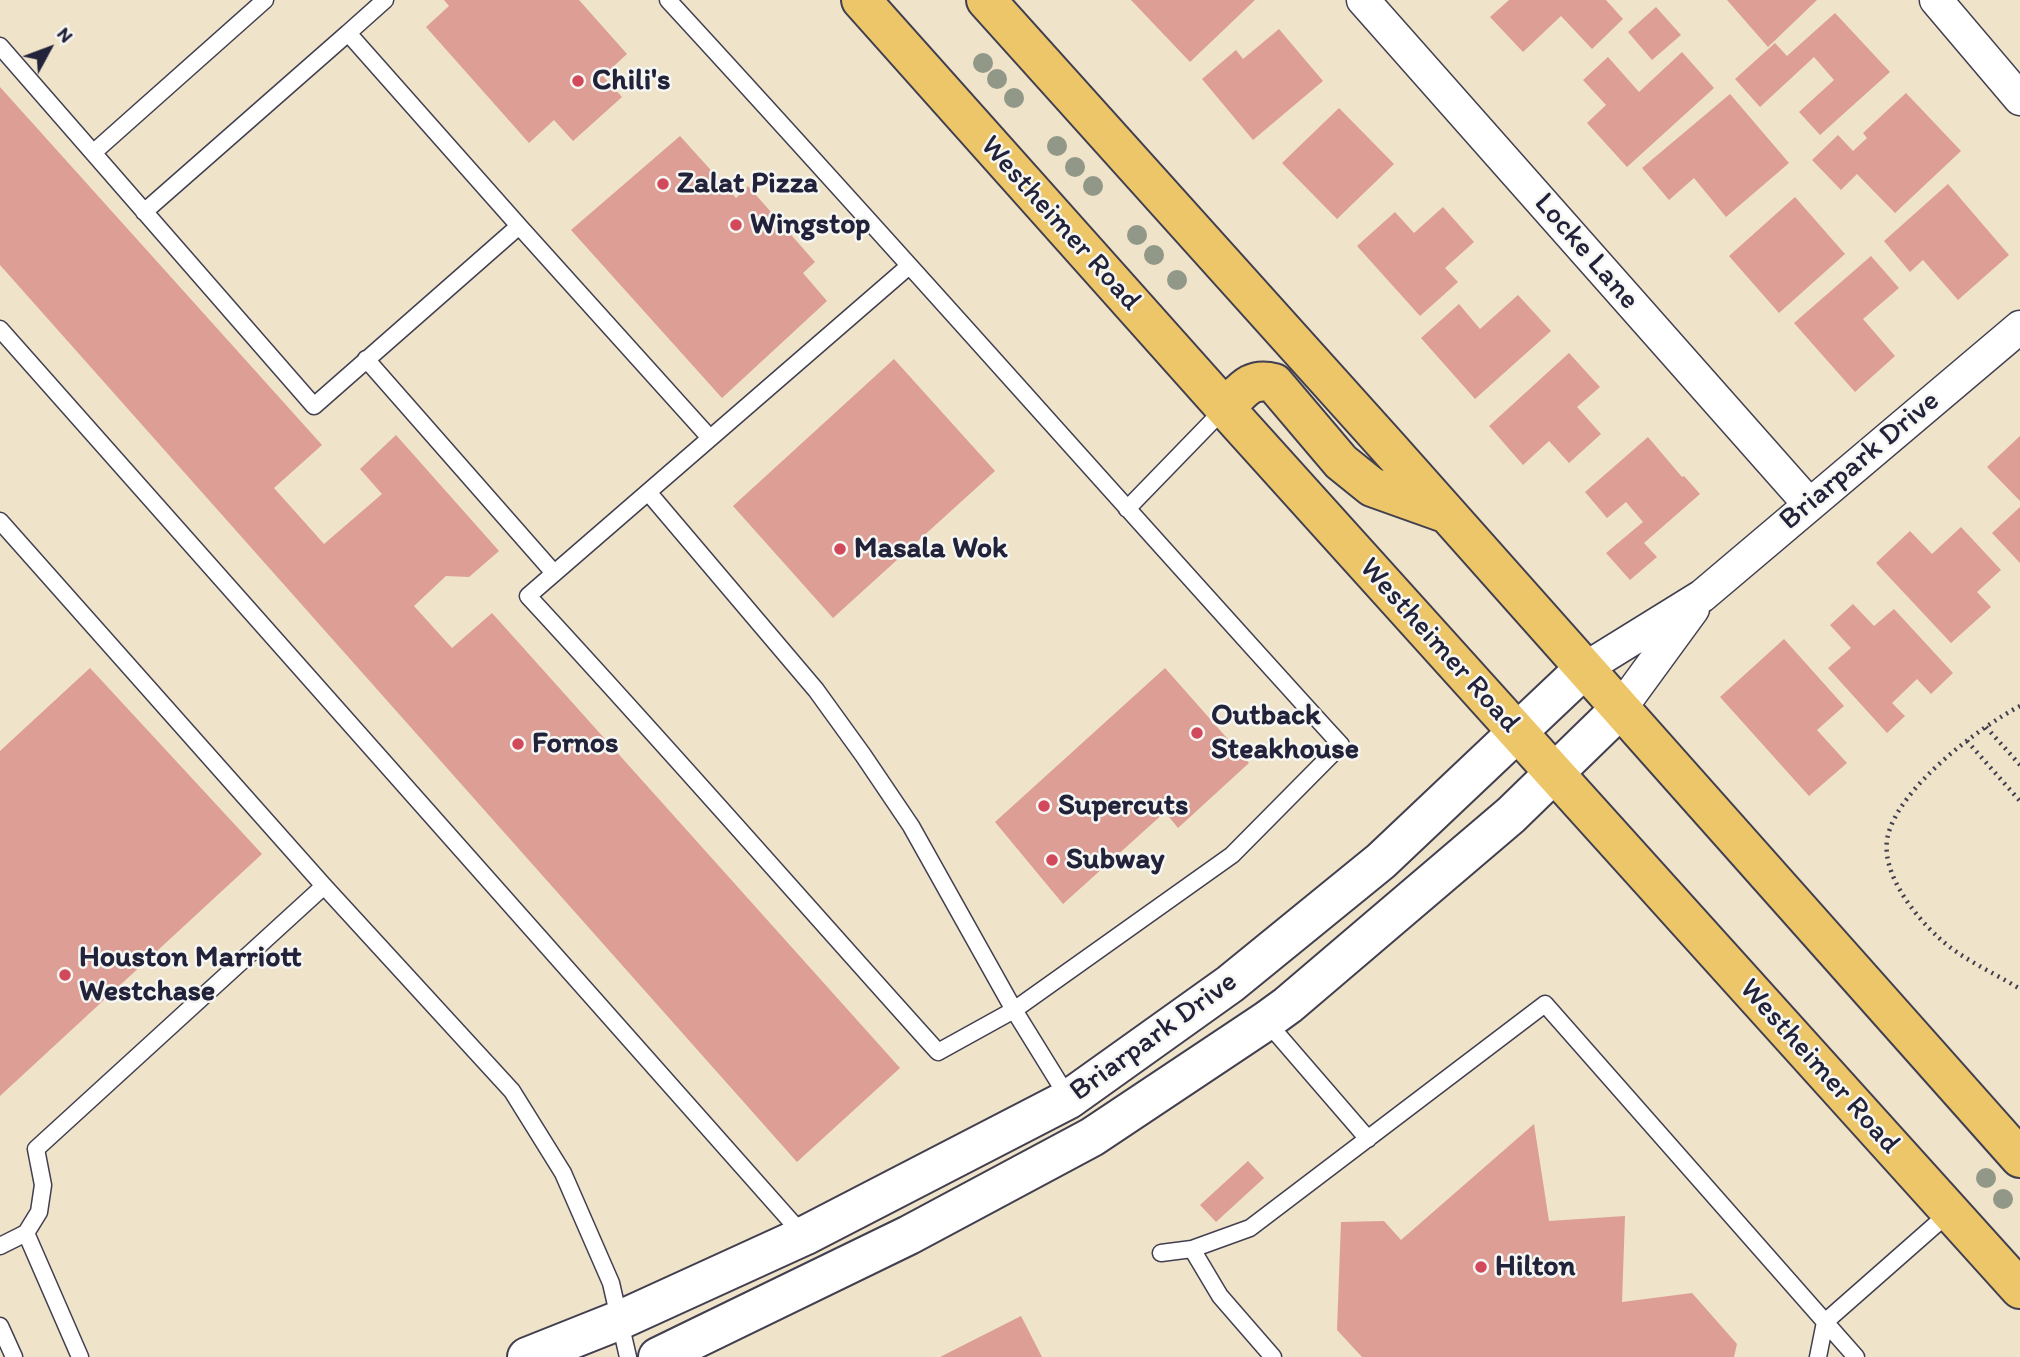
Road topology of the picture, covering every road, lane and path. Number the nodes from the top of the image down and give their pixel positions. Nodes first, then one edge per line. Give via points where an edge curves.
1 (265, 0) edge
2 (385, 0) edge
3 (668, 0) edge
4 (861, 0) edge
5 (986, 0) edge
6 (1363, 0) edge
7 (1936, 0) edge
8 (348, 33) junction
9 (0, 46) edge
10 (2020, 99) edge
11 (94, 152) junction
12 (144, 212) junction
13 (519, 226) junction
14 (909, 266) junction
15 (2020, 327) edge
16 (0, 329) edge
17 (366, 359) junction
18 (1225, 408) junction
19 (710, 438) junction
20 (648, 492) junction
21 (1809, 505) junction
22 (1127, 509) junction
23 (1447, 514) junction
24 (0, 522) edge
25 (554, 573) junction
26 (1702, 596) junction
27 (1584, 669) junction
28 (2020, 706) edge
29 (1620, 709) junction
30 (1986, 727) junction
31 (1517, 731) junction
32 (1967, 741) junction
33 (2020, 765) edge
34 (1554, 773) junction
35 (2020, 801) edge
36 (324, 886) junction
37 (2020, 989) edge
38 (1014, 1010) junction
39 (1266, 1021) junction
40 (1069, 1099) junction
41 (1092, 1136) junction
42 (1368, 1139) junction
43 (2020, 1158) edge
44 (1950, 1212) junction
45 (26, 1233) junction
46 (804, 1236) junction
47 (0, 1246) edge
48 (1192, 1249) junction
49 (1161, 1252) dead end
50 (2020, 1289) edge
51 (620, 1320) junction
52 (1825, 1322) junction
53 (0, 1326) edge
54 (13, 1357) edge
55 (80, 1357) edge
56 (527, 1357) edge
57 (628, 1357) edge
58 (658, 1357) edge
59 (1273, 1357) edge
60 (1818, 1357) edge
61 (1856, 1357) edge

1 - 11 lane
2 - 8 lane
3 - 14 lane
4 - 18 main road, Westheimer Road
5 - 23 main road
6 - 21 street, Locke Lane
7 - 10 street
8 - 12 lane
8 - 13 lane
9 - 11 lane
11 - 12 lane
12 - 17 lane via 314,406
13 - 17 lane
13 - 19 lane
14 - 19 lane
14 - 22 lane
15 - 21 street, Briarpark Drive
16 - 46 lane
17 - 25 lane
18 - 22 lane
18 - 23 main road via 1251,384 1274,383 1341,462 1371,487
18 - 31 main road, Westheimer Road
19 - 20 lane
20 - 25 lane
20 - 38 lane via 816,690 863,755 911,826
21 - 26 street, Briarpark Drive
22 - 38 lane via 1340,745 1232,855
23 - 27 main road
24 - 36 lane
25 - 38 lane via 528,596 938,1052
26 - 27 street, Briarpark Drive
26 - 29 street, Briarpark Drive
27 - 29 main road
27 - 31 street, Briarpark Drive
28 - 30 path
29 - 34 street, Briarpark Drive
29 - 43 main road
30 - 32 path
30 - 33 path
31 - 34 main road, Westheimer Road
31 - 40 street, Briarpark Drive via 1381,861 1230,984
32 - 35 path
32 - 37 path via 1900,808 1888,836 1888,862 1916,914 1940,939
34 - 39 street, Briarpark Drive via 1511,815
34 - 44 main road, Westheimer Road
36 - 45 lane via 36,1149 43,1185 39,1212
36 - 51 lane via 512,1091 563,1173 611,1283
38 - 40 lane
39 - 41 street, Briarpark Drive
39 - 42 lane
40 - 41 street
40 - 46 street, Briarpark Drive
41 - 58 street, Briarpark Drive via 909,1235
42 - 48 lane via 1251,1228
42 - 52 lane via 1545,1004
44 - 50 main road, Westheimer Road
44 - 52 lane
45 - 47 lane
45 - 55 lane
46 - 51 street, Briarpark Drive
48 - 49 lane
48 - 59 lane via 1220,1296
51 - 56 street, Briarpark Drive
51 - 57 lane
52 - 60 lane
52 - 61 lane
53 - 54 lane

